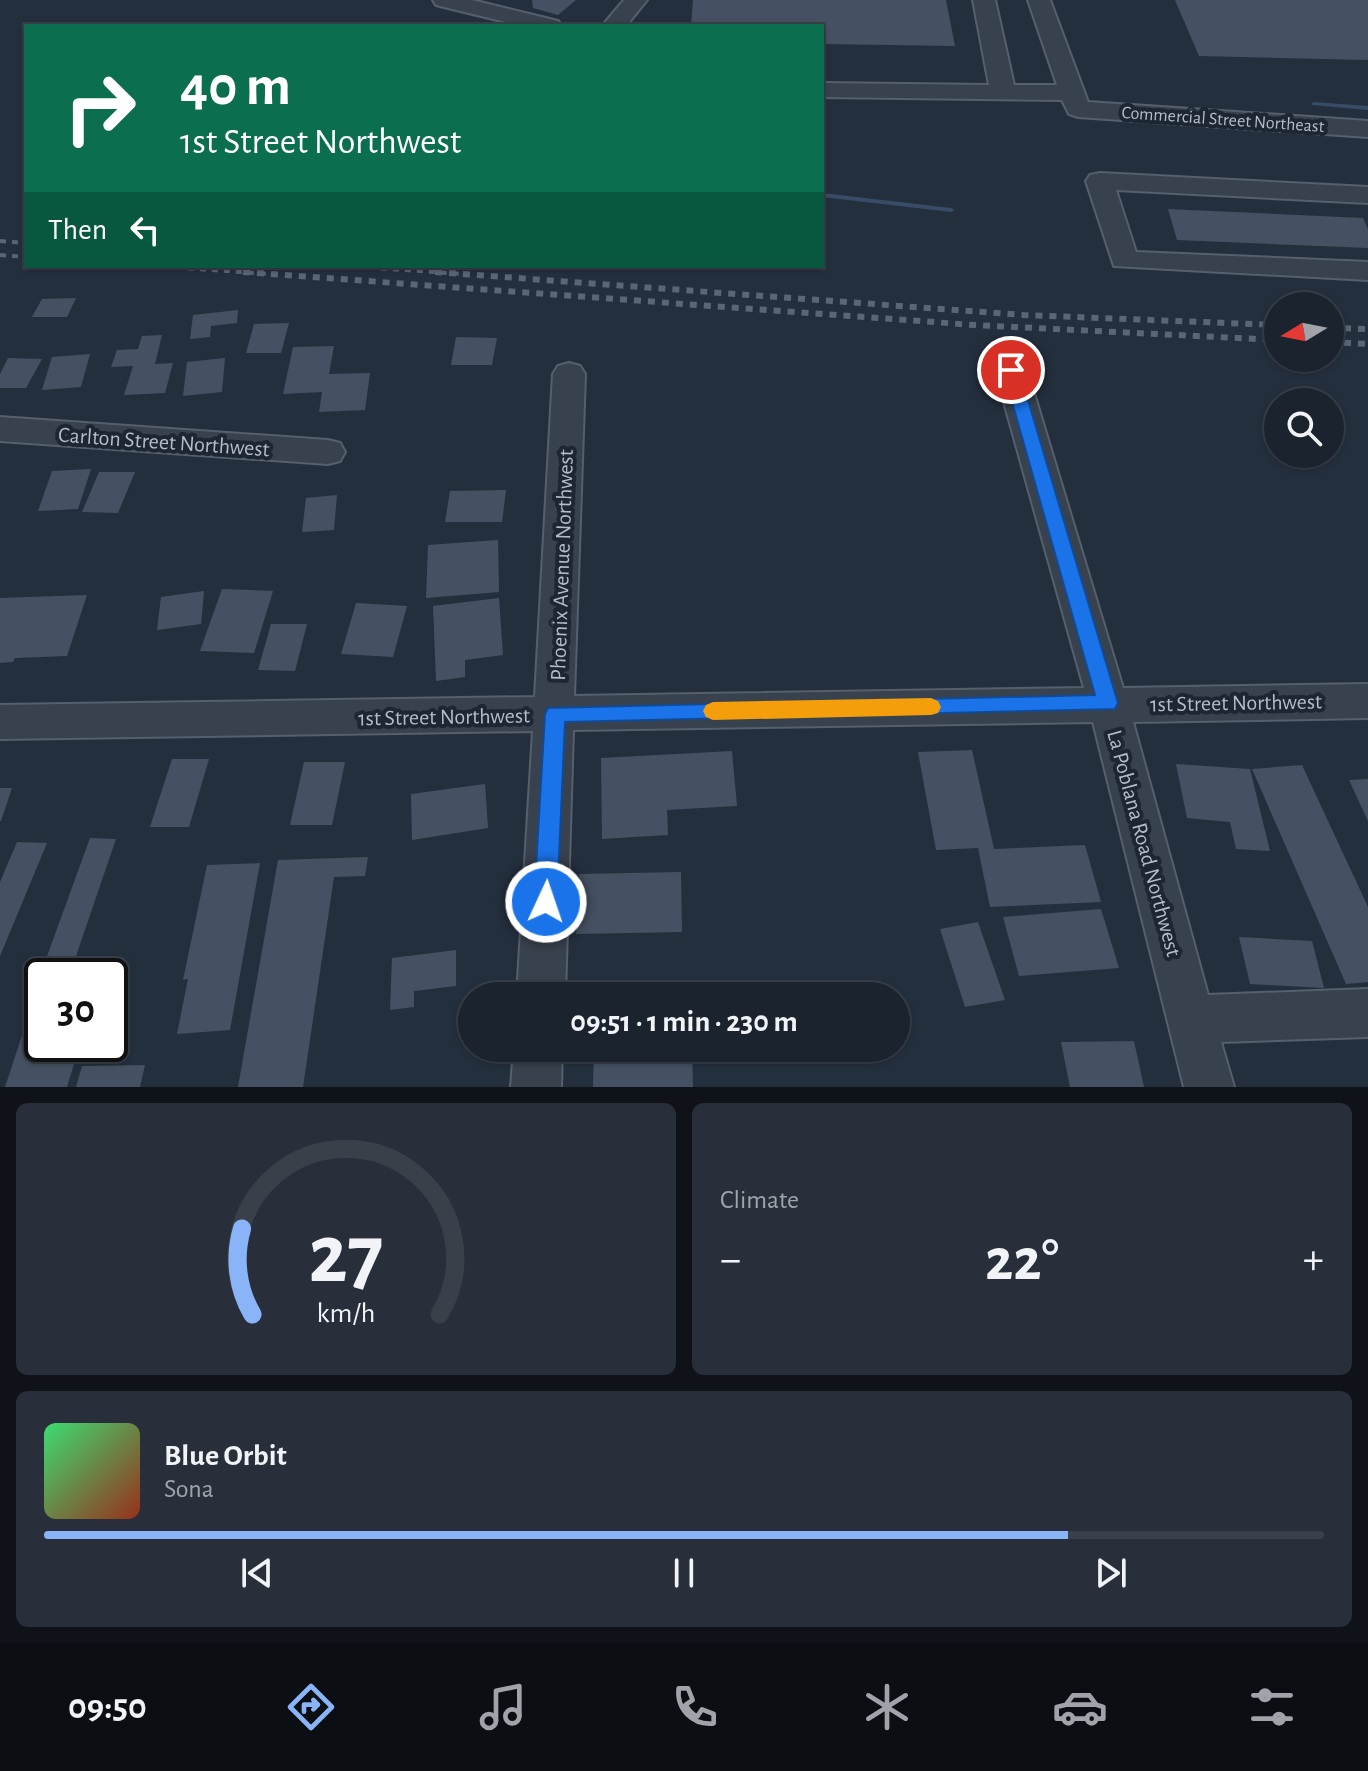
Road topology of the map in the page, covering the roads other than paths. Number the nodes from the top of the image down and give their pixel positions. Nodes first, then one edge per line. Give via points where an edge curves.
1 (444, 0) edge
2 (636, 0) edge
3 (984, 0) edge
4 (1039, 0) edge
5 (542, 24) edge
6 (616, 24) edge
7 (824, 90) edge
8 (1003, 93) junction
9 (1076, 101) junction
10 (1368, 129) edge
11 (1368, 195) edge
12 (1368, 271) edge
13 (1011, 370) dead end
14 (569, 374) dead end
15 (0, 429) edge
16 (328, 452) dead end
17 (1368, 701) edge
18 (1108, 703) junction
19 (556, 714) junction
20 (0, 722) edge
21 (542, 982) edge
22 (1368, 1013) edge
23 (1191, 1019) junction
24 (537, 1062) edge
25 (536, 1087) edge
26 (1209, 1087) edge

1 - 5 street
2 - 6 street
3 - 8 street
4 - 9 street
7 - 8 street, Commercial Street Northeast
8 - 9 street, Commercial Street Northeast
9 - 10 street, Commercial Street Northeast
11 - 12 street via 1100,181 1124,260
13 - 18 street, La Poblana Road Northwest
14 - 19 street, Phoenix Avenue Northwest
15 - 16 street, Carlton Street Northwest
17 - 18 street, 1st Street Northwest
18 - 19 street, 1st Street Northwest
18 - 23 street, La Poblana Road Northwest
19 - 20 street, 1st Street Northwest
19 - 21 street, Phoenix Avenue Northwest
22 - 23 street
23 - 26 street, La Poblana Road Northwest
24 - 25 street

